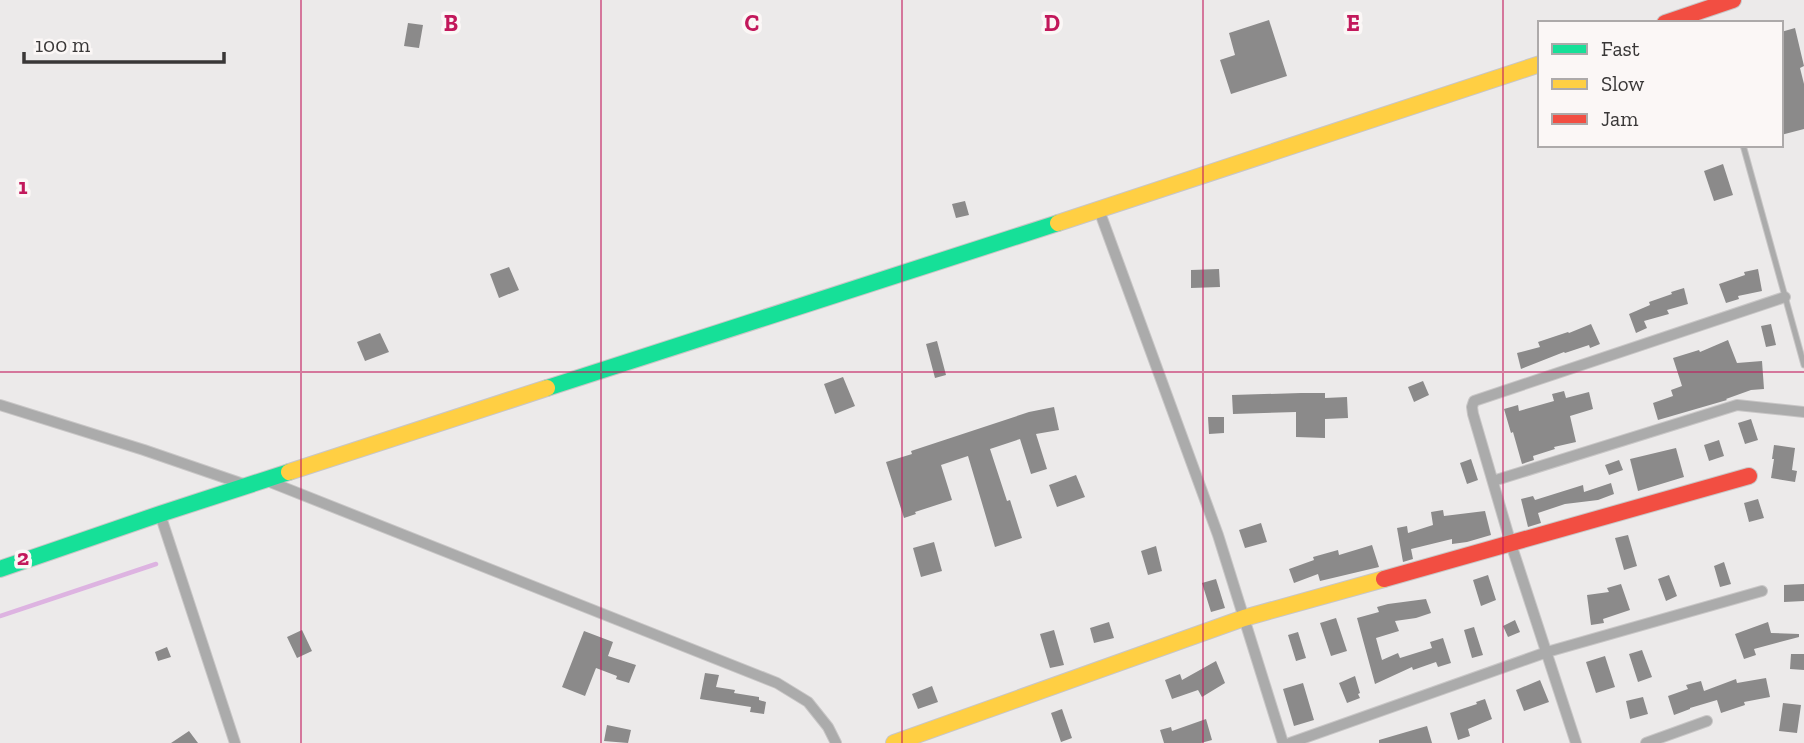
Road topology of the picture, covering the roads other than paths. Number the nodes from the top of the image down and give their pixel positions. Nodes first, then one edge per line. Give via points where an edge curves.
1 (1733, 0) edge
2 (1707, 16) edge
3 (1677, 21) edge
4 (1538, 65) edge
5 (1744, 147) edge
6 (1100, 210) junction
7 (1785, 297) junction
8 (1804, 365) edge
9 (0, 405) edge
10 (1804, 412) edge
11 (1749, 476) dead end
12 (1493, 481) junction
13 (257, 483) junction
14 (160, 514) junction
15 (1511, 544) junction
16 (0, 569) edge
17 (1762, 591) dead end
18 (1244, 618) junction
19 (1547, 652) junction
20 (1707, 721) dead end
21 (235, 743) edge
22 (836, 743) edge
23 (894, 743) edge
24 (1283, 743) edge
25 (1290, 743) edge
26 (1576, 743) edge
27 (1646, 743) edge

1 - 2 main road
2 - 3 main road
4 - 6 main road
5 - 7 lane
6 - 13 main road
6 - 18 street
7 - 8 lane
7 - 12 street via 1474,401 1473,414
9 - 13 street
10 - 12 street via 1737,405
11 - 15 main road
12 - 15 street
13 - 14 main road
13 - 22 street via 776,683 808,702
14 - 16 main road
14 - 21 street
15 - 18 main road
15 - 19 street
17 - 19 street
18 - 23 main road
18 - 24 street
19 - 25 street
19 - 26 street
20 - 27 street

